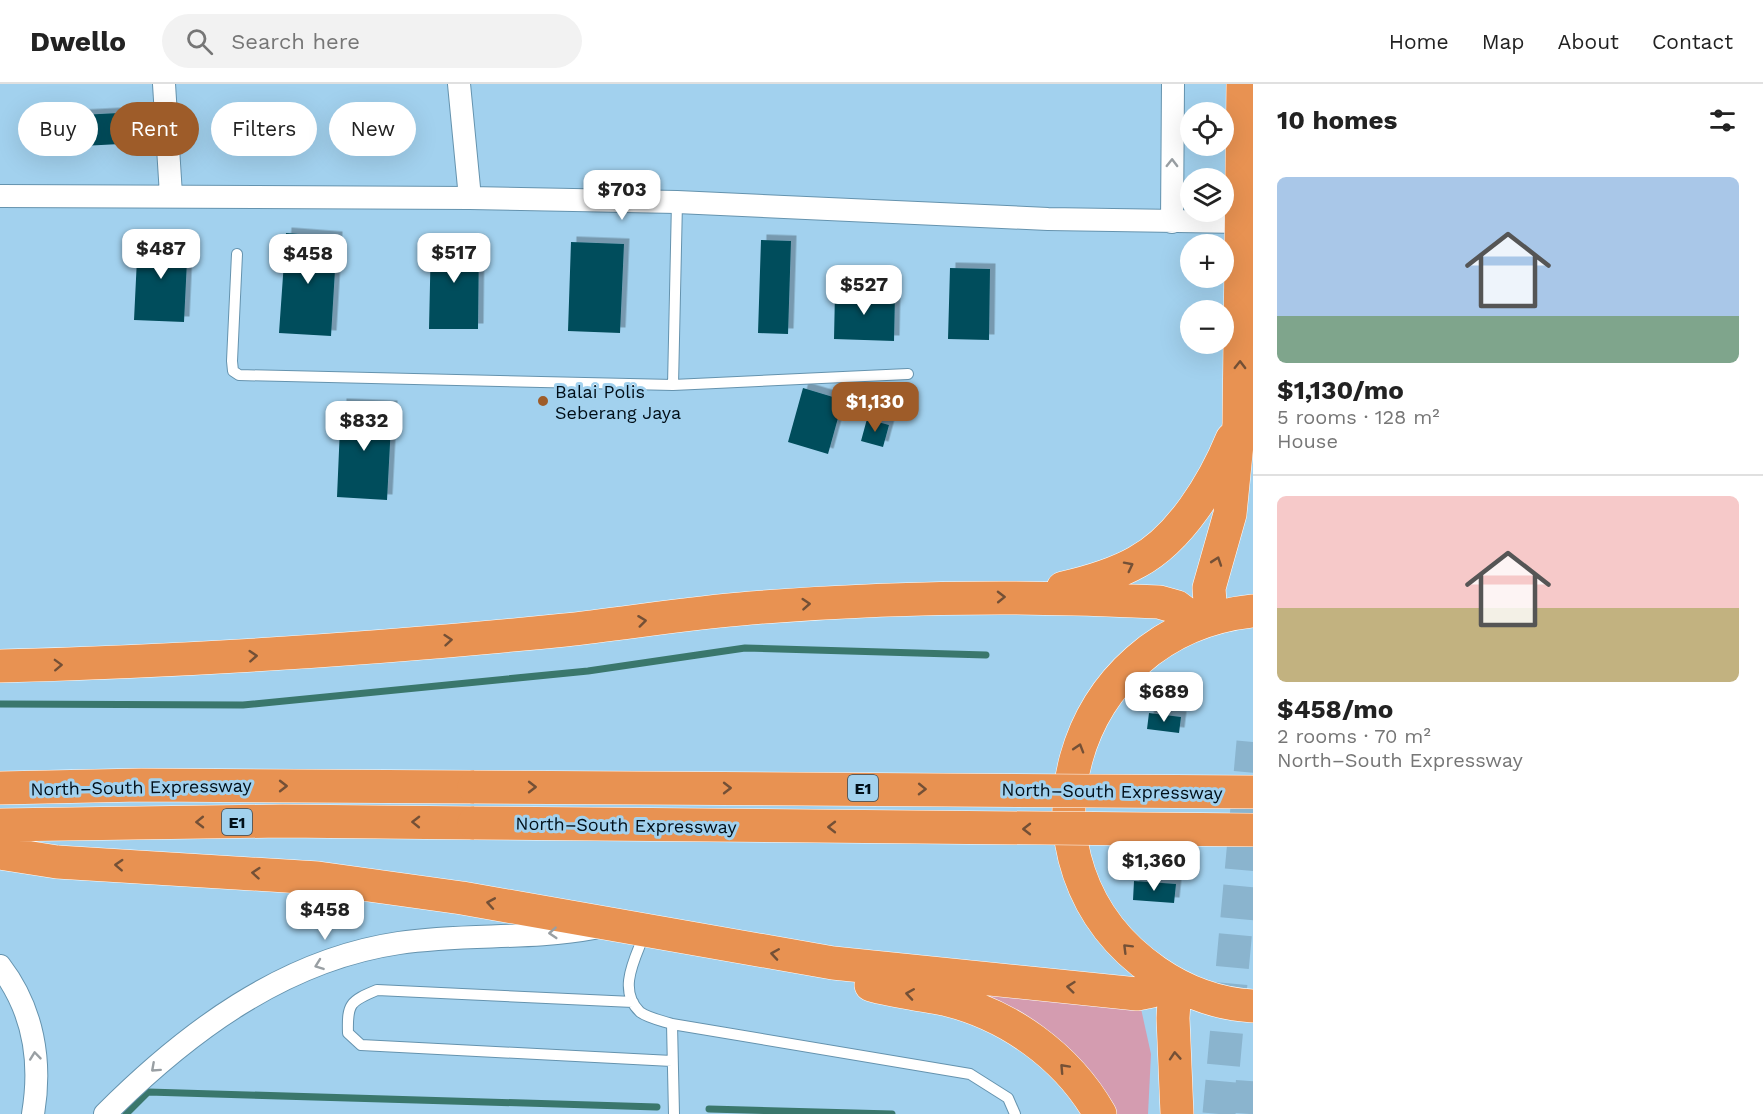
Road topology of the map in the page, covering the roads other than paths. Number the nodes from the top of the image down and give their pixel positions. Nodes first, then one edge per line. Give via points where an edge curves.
1 (164, 84) edge
2 (459, 84) edge
3 (1173, 84) edge
4 (1243, 84) edge
5 (171, 195) junction
6 (0, 196) edge
7 (470, 198) junction
8 (677, 202) junction
9 (1172, 222) junction
10 (1242, 222) junction
11 (237, 254) dead end
12 (908, 374) dead end
13 (673, 385) junction
14 (1239, 424) junction
15 (1034, 596) junction
16 (1253, 610) edge
17 (1204, 620) junction
18 (0, 666) edge
19 (0, 788) edge
20 (1253, 792) edge
21 (0, 825) edge
22 (1253, 830) edge
23 (0, 852) edge
24 (610, 925) junction
25 (645, 932) junction
26 (833, 963) junction
27 (0, 966) edge
28 (1171, 982) junction
29 (633, 1002) junction
30 (1253, 1006) edge
31 (672, 1024) junction
32 (672, 1061) junction
33 (33, 1114) edge
34 (105, 1114) edge
35 (674, 1114) edge
36 (1016, 1114) edge
37 (1100, 1114) edge
38 (1177, 1114) edge

1 - 5 street
2 - 7 street
9 -> 3 street
4 - 10 highway
5 - 6 street
5 - 7 street
7 - 8 street
8 - 9 street
8 - 13 lane
9 - 10 street
14 -> 10 highway
11 - 13 lane via 232,361 233,371 239,375
12 - 13 lane
15 -> 14 highway via 1120,571 1156,549 1207,486
17 -> 14 highway via 1230,514
15 - 17 highway via 1159,602
18 -> 15 highway via 271,655 554,631 748,608
16 - 17 highway
28 -> 17 highway via 1124,946 1092,900 1073,848 1070,792 1082,737 1109,688 1148,649
19 -> 20 highway, North–South Expressway / E1, bridge via 141,785
22 -> 21 highway, North–South Expressway / E1, bridge via 282,821
24 -> 23 highway via 462,898 318,878 57,862
24 - 25 highway
24 -> 34 street via 570,932 398,943 307,969 222,1014
26 -> 25 highway
25 - 29 lane via 628,980
28 -> 26 highway via 1137,994
37 -> 26 highway via 1060,1063 1018,1030 968,1006 868,984
33 -> 27 street via 37,1076 32,1032 21,1001
28 - 30 highway via 1219,1001
38 -> 28 highway
29 - 31 lane via 642,1013
29 - 32 lane via 377,990 356,998 348,1010 348,1033 362,1045
31 - 32 lane
31 - 36 lane via 970,1074 1008,1098
32 - 35 lane

